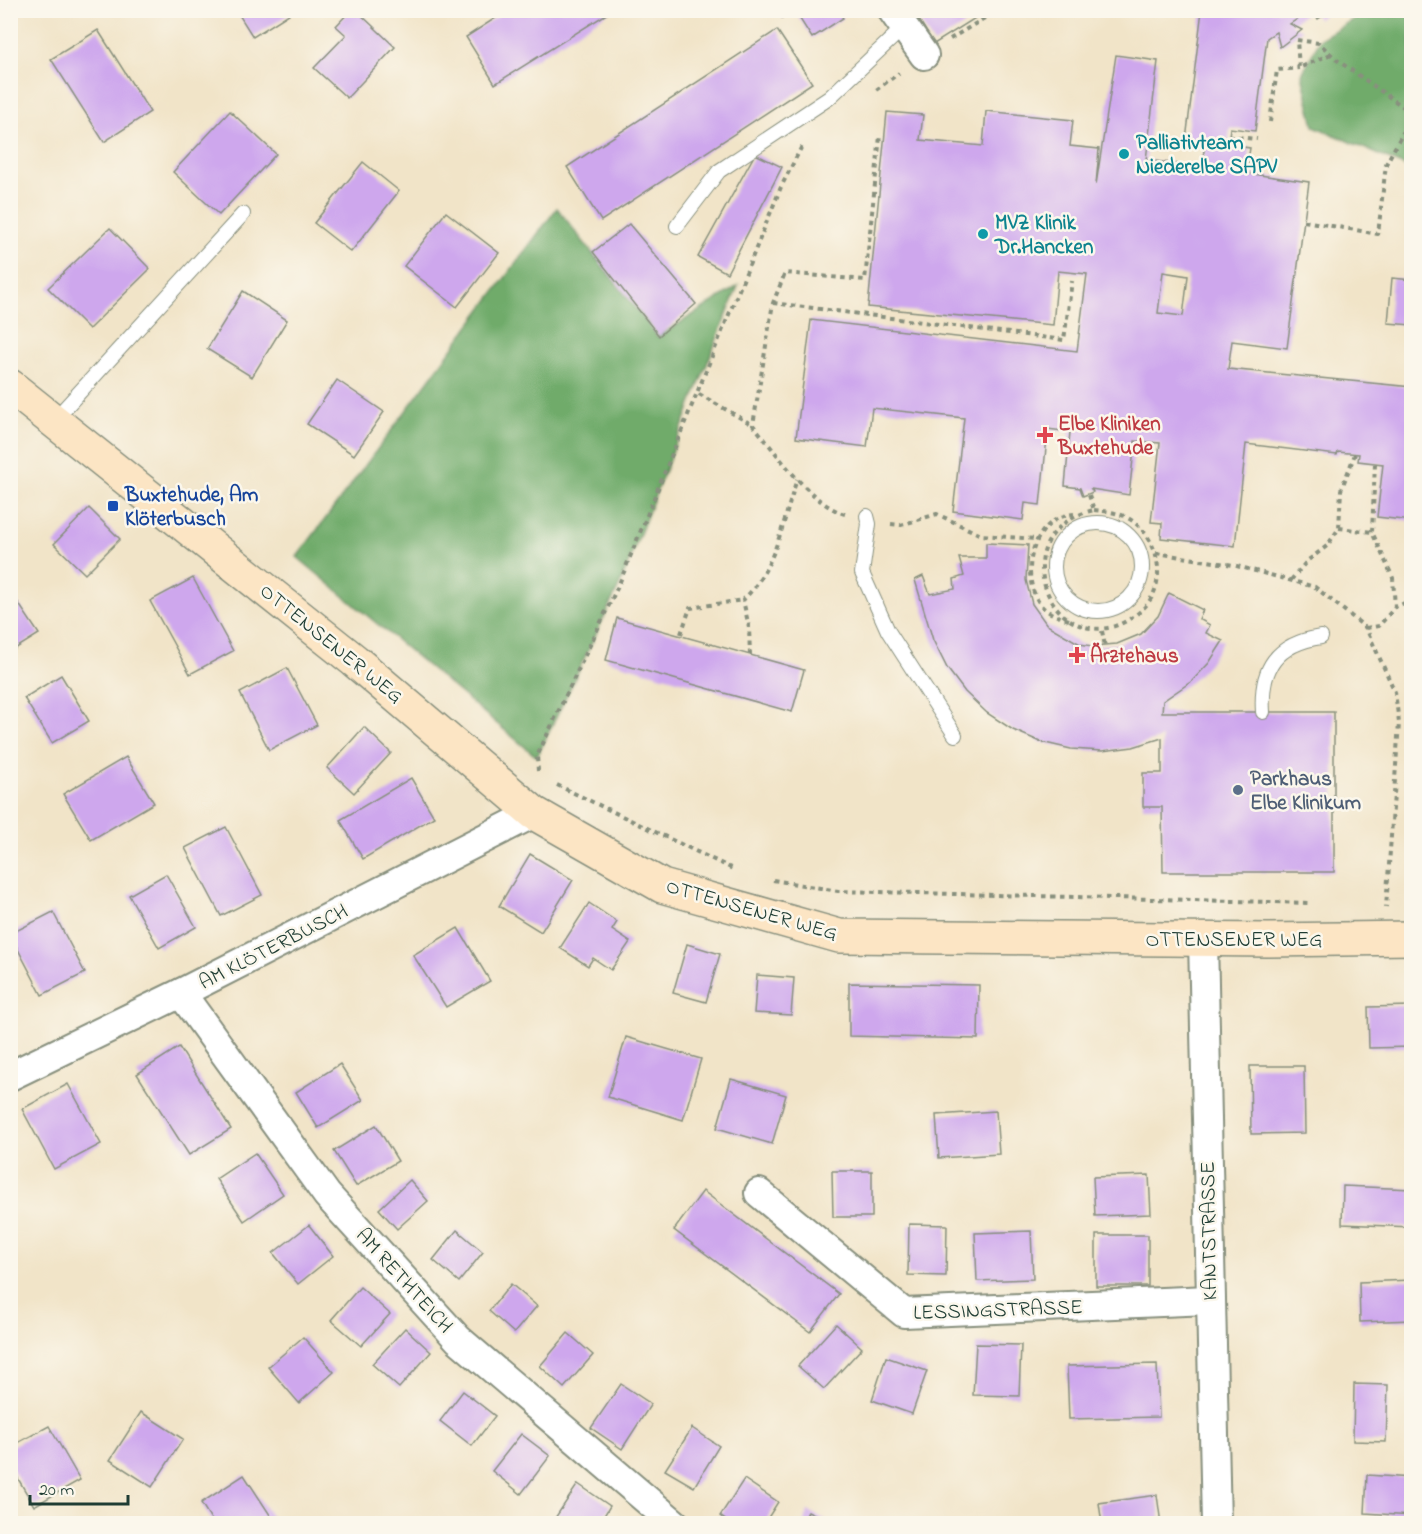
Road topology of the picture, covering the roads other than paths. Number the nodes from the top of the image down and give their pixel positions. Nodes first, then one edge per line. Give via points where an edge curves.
1 (898, 19) edge
2 (924, 55) road end
3 (243, 214) dead end
4 (677, 226) dead end
5 (10, 386) edge
6 (54, 420) junction
7 (868, 520) road end
8 (1111, 525) joint
9 (1321, 637) dead end
10 (1263, 712) dead end
11 (955, 735) dead end
12 (534, 813) junction
13 (1412, 938) edge
14 (1203, 939) junction
15 (181, 993) junction
16 (10, 1076) edge
17 (759, 1193) dead end
18 (1209, 1300) junction
19 (675, 1524) edge
20 (1216, 1524) edge

1 - 2 street
1 - 4 lane via 829,98 719,171
3 - 6 lane
5 - 6 street, OTTENSENER WEG
6 - 12 street, OTTENSENER WEG via 355,660
7 - 11 lane via 862,573 888,631
8 - 8 lane via 1095,523 1072,531 1055,558 1055,575 1061,590 1071,602 1086,609 1102,611 1118,606 1131,597 1139,583 1140,551 1131,538
9 - 10 lane via 1291,645 1274,658 1265,676
12 - 14 street, OTTENSENER WEG via 662,886 839,936
12 - 15 street, AM KLÖTERBUSCH
13 - 14 street, OTTENSENER WEG
14 - 18 street, KANTSTRASSE
15 - 16 street, AM KLÖTERBUSCH
15 - 19 street, AM RETHTEICH via 327,1195 458,1339
17 - 18 street, LESSINGSTRASSE via 904,1313
18 - 20 street, KANTSTRASSE

